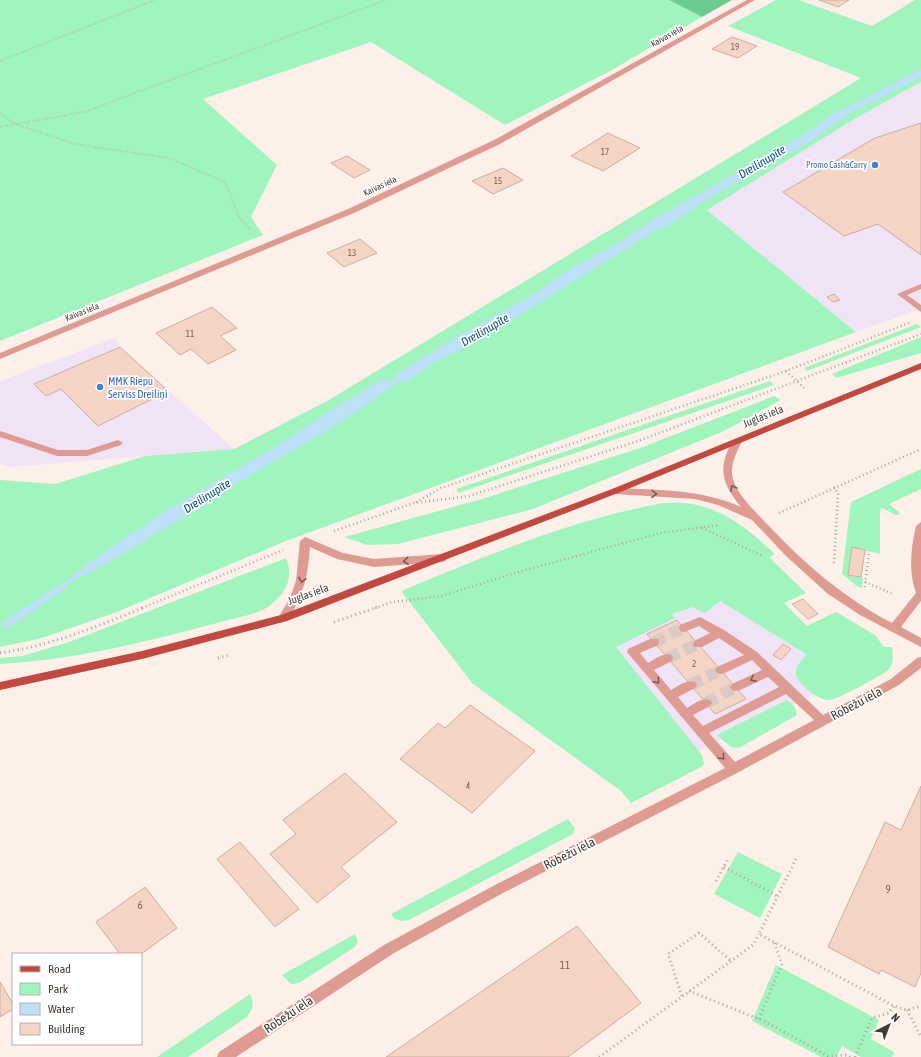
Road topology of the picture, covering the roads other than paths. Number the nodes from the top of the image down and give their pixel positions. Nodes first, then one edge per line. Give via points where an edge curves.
1 (752, 0) edge
2 (921, 286) edge
3 (921, 309) edge
4 (0, 356) edge
5 (921, 366) edge
6 (0, 434) edge
7 (737, 441) junction
8 (118, 443) dead end
9 (615, 492) junction
10 (757, 519) junction
11 (921, 526) edge
12 (919, 549) edge
13 (444, 558) junction
14 (283, 618) junction
15 (684, 628) tunnel mouth
16 (894, 628) junction
17 (720, 634) junction
18 (654, 642) tunnel mouth
19 (921, 643) edge
20 (698, 644) tunnel mouth
21 (753, 655) junction
22 (668, 658) tunnel mouth
23 (921, 661) edge
24 (646, 668) junction
25 (721, 670) tunnel mouth
26 (770, 671) junction
27 (691, 685) tunnel mouth
28 (0, 686) edge
29 (736, 687) tunnel mouth
30 (786, 688) junction
31 (670, 696) junction
32 (706, 703) tunnel mouth
33 (685, 714) junction
34 (822, 721) junction
35 (701, 732) junction
36 (733, 769) junction
37 (224, 1057) edge

1 - 4 street, Kaivas iela via 497,142 350,211
2 - 3 street via 901,294
5 - 7 main road, Juglas iela
6 - 8 street via 57,453 87,453
7 - 9 main road, Juglas iela
10 -> 7 street via 728,479 728,458
9 -> 10 street, Juglas iela via 695,496 721,502
9 - 13 main road, Juglas iela
10 - 16 street via 832,592
11 - 12 street
12 - 16 street via 916,584 921,594
13 - 14 main road, Juglas iela
13 -> 14 street via 374,563 341,556 305,541 302,583 296,599
14 - 28 main road, Juglas iela via 85,669
15 - 17 street via 700,620
16 - 19 street
17 - 20 street
17 - 21 street
18 - 24 street via 632,652
21 - 25 street
21 - 26 street
22 - 24 street
23 - 34 street, Robežu iela via 895,682
24 -> 31 street
26 -> 29 street
26 - 30 street
27 - 31 street
30 - 34 street
30 - 35 street
31 - 33 street
32 - 33 street
33 - 35 street
34 - 36 street, Robežu iela
35 -> 36 street
36 - 37 street, Robežu iela via 499,889 389,949

